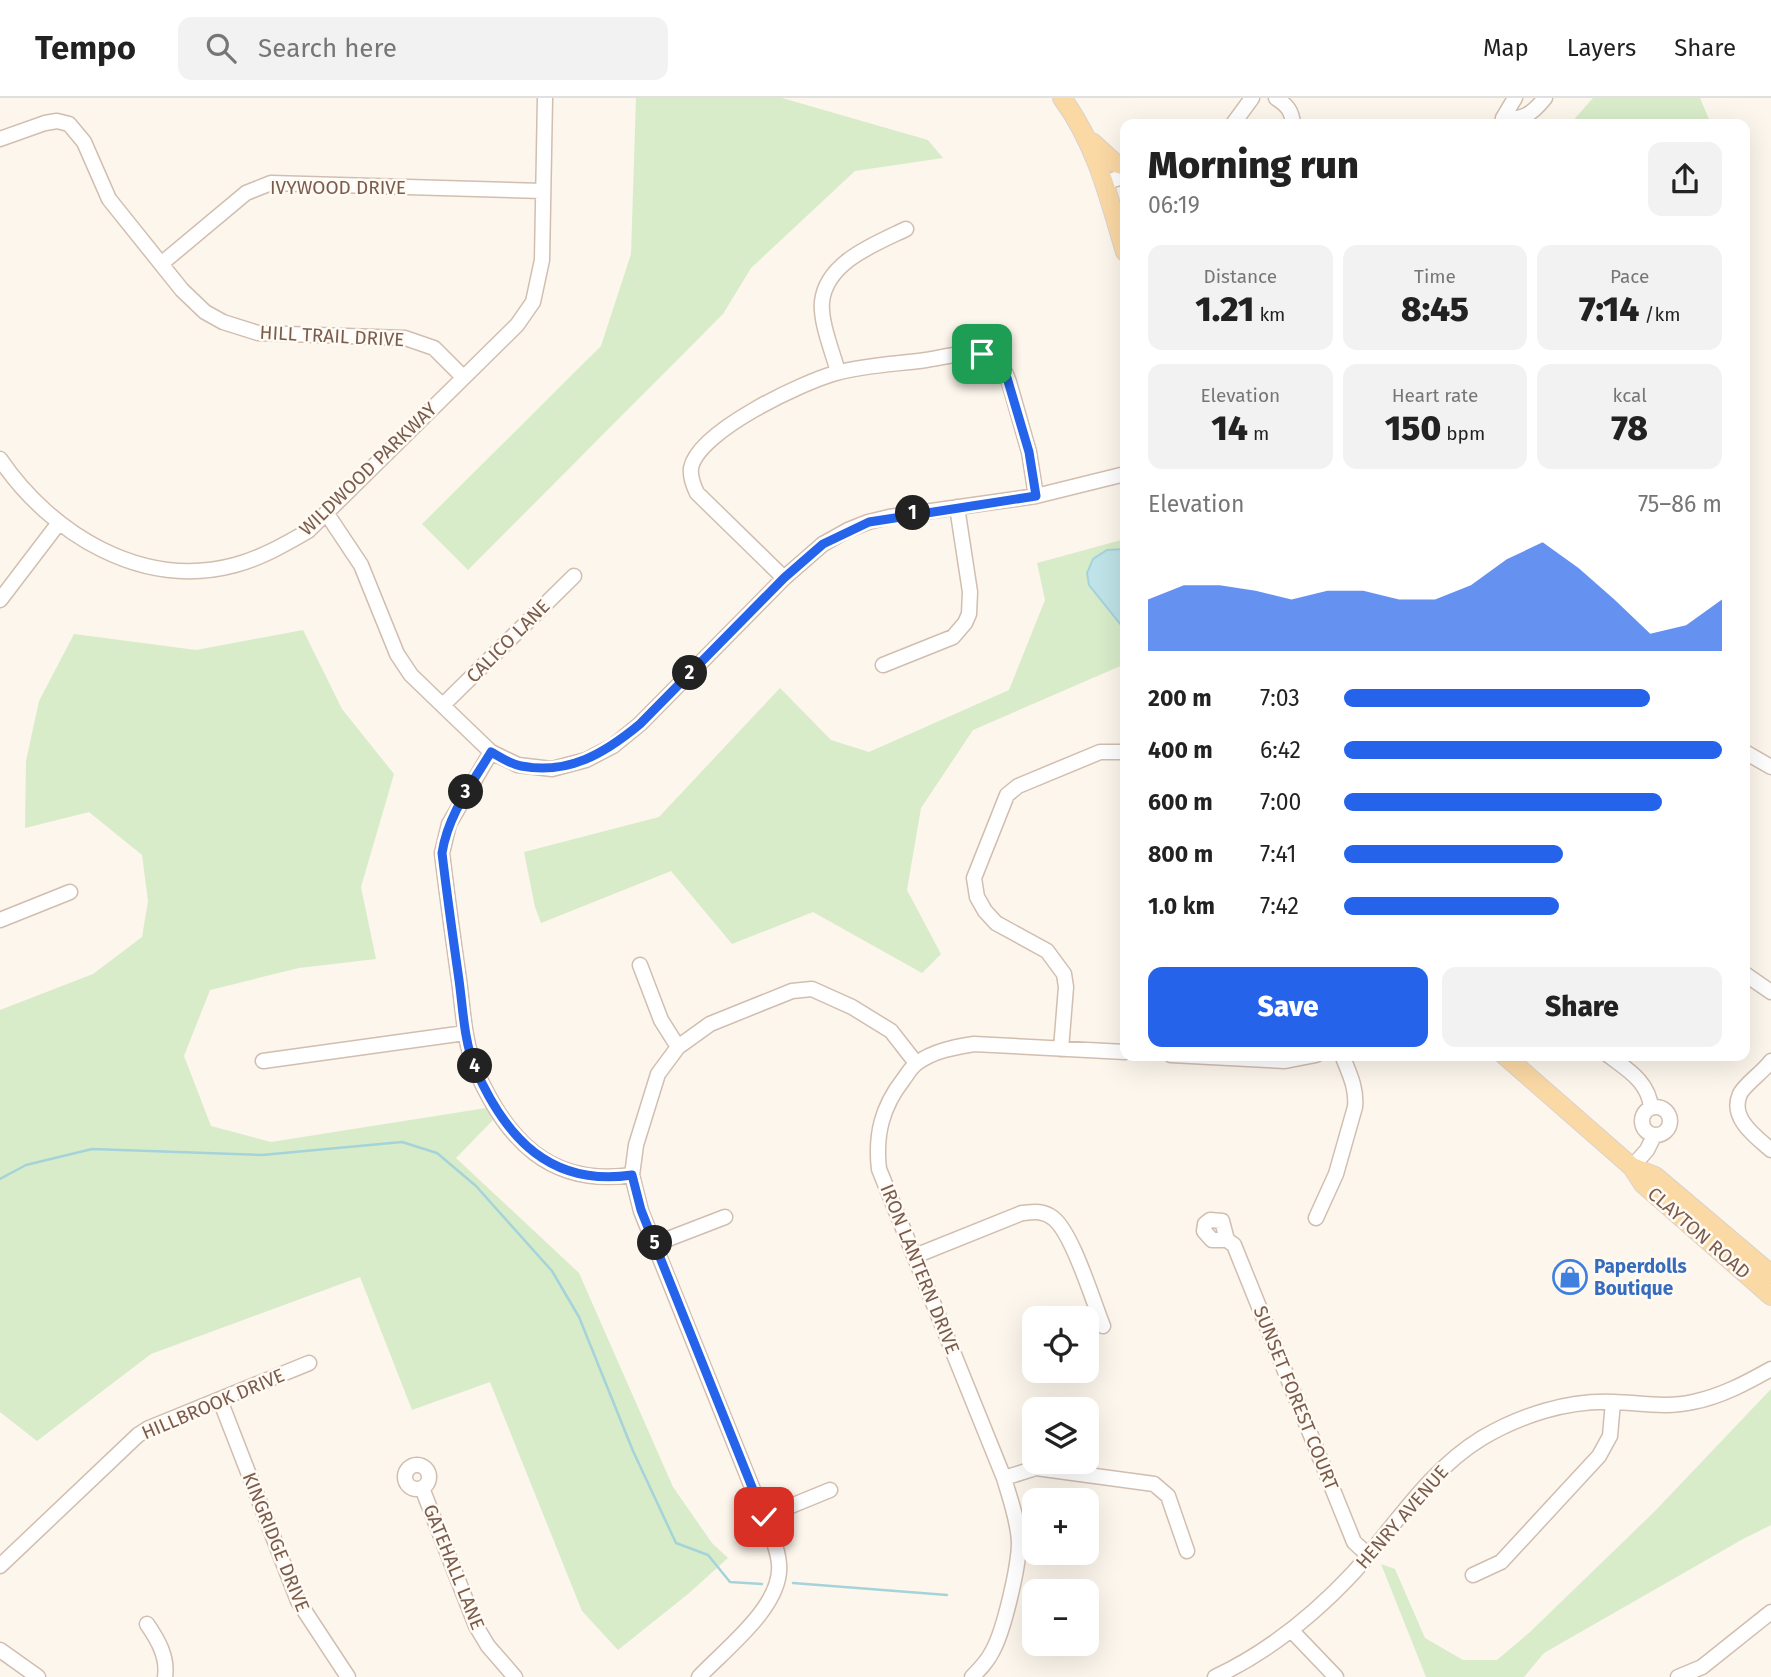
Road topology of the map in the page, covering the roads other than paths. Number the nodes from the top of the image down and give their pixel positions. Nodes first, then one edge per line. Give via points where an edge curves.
1 (545, 98) edge
2 (1062, 98) edge
3 (1252, 98) edge
4 (1276, 98) edge
5 (1515, 98) edge
6 (1545, 98) edge
7 (1237, 119) edge
8 (1292, 119) edge
9 (1503, 119) edge
10 (1516, 119) edge
11 (1086, 136) junction
12 (0, 139) edge
13 (1120, 164) edge
14 (1120, 178) edge
15 (1104, 183) junction
16 (542, 191) junction
17 (905, 229) dead end
18 (1120, 235) edge
19 (161, 264) junction
20 (838, 372) junction
21 (463, 377) junction
22 (0, 459) edge
23 (1120, 475) edge
24 (1036, 496) junction
25 (957, 508) junction
26 (327, 514) junction
27 (58, 524) junction
28 (574, 576) dead end
29 (784, 578) junction
30 (0, 600) edge
31 (883, 665) dead end
32 (443, 705) junction
33 (491, 752) junction
34 (1120, 752) edge
35 (1750, 755) edge
36 (1771, 767) edge
37 (69, 892) dead end
38 (0, 920) edge
39 (640, 965) dead end
40 (1750, 977) edge
41 (1771, 992) edge
42 (465, 1033) junction
43 (678, 1047) junction
44 (1061, 1049) junction
45 (1120, 1052) edge
46 (263, 1061) dead end
47 (1344, 1061) edge
48 (1511, 1061) edge
49 (1615, 1061) edge
50 (1771, 1061) edge
51 (916, 1063) junction
52 (1651, 1108) junction
53 (1654, 1136) junction
54 (1771, 1150) edge
55 (1632, 1167) junction
56 (632, 1175) junction
57 (725, 1217) dead end
58 (1316, 1218) dead end
59 (1227, 1240) dead end
60 (655, 1244) junction
61 (915, 1255) junction
62 (1771, 1275) edge
63 (1771, 1296) edge
64 (1103, 1326) dead end
65 (309, 1363) dead end
66 (1771, 1369) edge
67 (220, 1400) junction
68 (1614, 1402) junction
69 (1004, 1478) junction
70 (422, 1488) dead end
71 (830, 1490) dead end
72 (764, 1517) junction
73 (1187, 1551) dead end
74 (1368, 1555) junction
75 (0, 1566) edge
76 (1473, 1575) dead end
77 (1771, 1612) edge
78 (147, 1624) dead end
79 (1291, 1630) junction
80 (0, 1650) edge
81 (38, 1677) edge
82 (166, 1677) edge
83 (348, 1677) edge
84 (515, 1677) edge
85 (699, 1677) edge
86 (971, 1677) edge
87 (1215, 1677) edge
88 (1336, 1677) edge
89 (1678, 1677) edge

1 - 16 street, WILDWOOD PARKWAY
2 - 11 main road
3 - 7 street
4 - 8 street
5 - 9 street
6 - 10 street via 1533,112
11 - 13 main road
11 - 15 main road
12 - 19 street, HILL TRAIL DRIVE via 45,123 69,124 84,142 108,199
14 - 15 street
15 - 18 main road
16 - 19 street, IVYWOOD DRIVE via 271,183 246,192
16 - 21 street, WILDWOOD PARKWAY via 541,260 533,302 517,325
17 - 20 street via 854,256 829,282 822,303
19 - 21 street, HILL TRAIL DRIVE via 205,312 237,328 258,333 405,338 434,348
20 - 24 street via 972,354 992,358 1009,382
20 - 29 street via 776,397 726,428 703,449 692,467 697,493
21 - 26 street, WILDWOOD PARKWAY
22 - 27 street, WILDWOOD PARKWAY
23 - 24 street
24 - 25 street
25 - 29 street via 858,526 823,544
25 - 31 street via 969,614 953,637
26 - 27 street, WILDWOOD PARKWAY via 307,531 258,557 232,566 182,571 130,561
26 - 32 street via 361,565 397,654 411,676
27 - 30 street
28 - 32 street, CALICO LANE
29 - 33 street via 613,746 586,760 552,769 518,765
32 - 33 street
33 - 42 street via 449,824 442,853
34 - 44 street via 1100,752 1018,786 1007,795 974,878 977,897 996,923 1047,951 1064,974
35 - 36 street
37 - 38 street
39 - 43 street via 661,1020
40 - 41 street
42 - 46 street
42 - 56 street via 475,1068 502,1116 534,1153 572,1174
43 - 51 street via 710,1024 792,991 813,989 891,1031
43 - 56 street via 658,1074 636,1145
44 - 45 street, IRON LANTERN DRIVE
44 - 51 street, IRON LANTERN DRIVE via 974,1044 952,1047
47 - 58 street via 1356,1096 1336,1174
48 - 55 main road, CLAYTON ROAD
49 - 52 street via 1644,1084
50 - 54 street via 1740,1094 1737,1109 1742,1123
51 - 61 street, IRON LANTERN DRIVE via 883,1112 876,1148 879,1168
52 - 53 street via 1642,1123
52 - 53 street via 1665,1110 1671,1122 1667,1131
53 - 55 street
55 - 62 main road, CLAYTON ROAD via 1656,1176
55 - 63 main road, CLAYTON ROAD via 1643,1184
56 - 60 street
57 - 60 street
59 - 74 street, SUNSET FOREST COURT via 1234,1245 1354,1542
60 - 72 street
61 - 64 street via 1021,1213 1039,1211 1064,1231
61 - 69 street, IRON LANTERN DRIVE
65 - 67 street, HILLBROOK DRIVE
66 - 68 street, HENRY AVENUE via 1736,1389 1691,1403
67 - 75 street, HILLBROOK DRIVE via 130,1441
67 - 83 street, KINGRIDGE DRIVE via 298,1601
68 - 74 street, HENRY AVENUE via 1560,1407 1481,1439 1440,1471
68 - 76 street via 1610,1436 1599,1456 1501,1562
69 - 73 street via 1036,1468 1154,1484 1168,1496
69 - 86 street, IRON LANTERN DRIVE via 1016,1520 1016,1564 1006,1616 993,1651
70 - 84 street, GATEHALL LANE via 476,1626
71 - 72 street
72 - 85 street via 779,1564 774,1594 761,1614
74 - 79 street, HENRY AVENUE
77 - 89 street via 1702,1667
78 - 82 street via 159,1641
79 - 87 street, HENRY AVENUE
79 - 88 street
80 - 81 street

